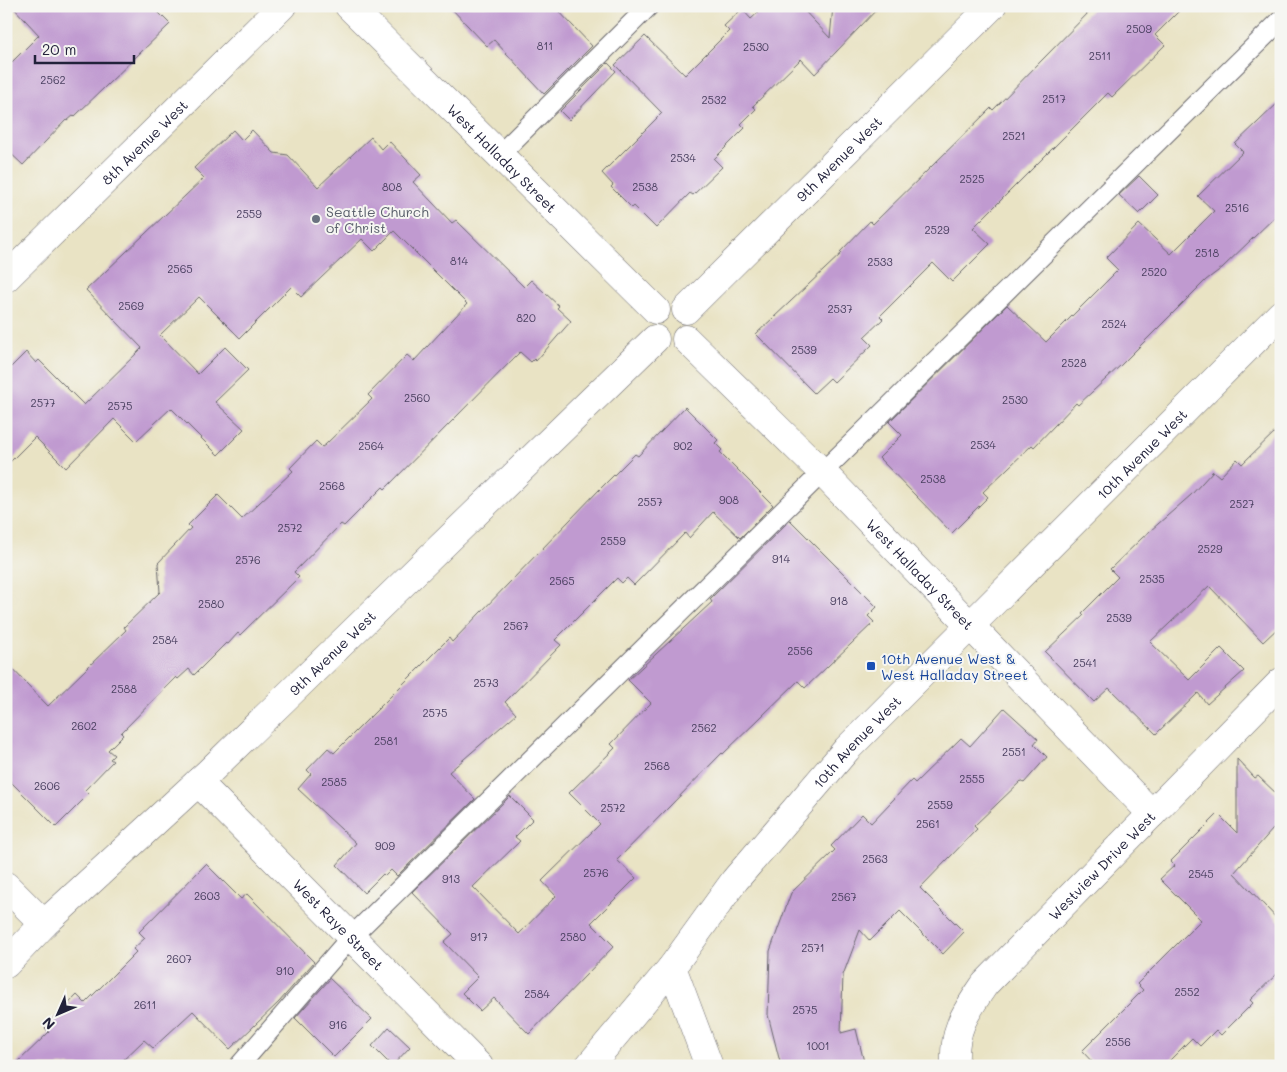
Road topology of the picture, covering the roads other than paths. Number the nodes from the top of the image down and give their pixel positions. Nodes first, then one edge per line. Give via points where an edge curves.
1 (282, 6) edge
2 (349, 6) edge
3 (649, 6) edge
4 (992, 6) edge
5 (1281, 20) edge
6 (499, 155) junction
7 (6, 278) edge
8 (656, 310) junction
9 (686, 310) junction
10 (1281, 314) edge
11 (655, 339) junction
12 (686, 339) junction
13 (822, 472) junction
14 (969, 626) junction
15 (1281, 682) edge
16 (198, 782) junction
17 (1152, 814) junction
18 (6, 886) edge
19 (44, 924) junction
20 (351, 937) junction
21 (6, 964) edge
22 (672, 967) junction
23 (239, 1066) edge
24 (479, 1066) edge
25 (589, 1066) edge
26 (709, 1066) edge
27 (955, 1066) edge

1 - 7 street, 8th Avenue West
2 - 6 street, West Halladay Street
3 - 6 lane
4 - 9 street, 9th Avenue West
5 - 13 lane
6 - 8 street, West Halladay Street
8 - 9 street via 670,304
8 - 11 street via 650,322
9 - 12 street via 692,324
10 - 14 street, 10th Avenue West
11 - 12 street via 672,346
11 - 16 street, 9th Avenue West
12 - 13 street, West Halladay Street
13 - 14 street, West Halladay Street
13 - 20 lane
14 - 17 street, West Halladay Street
14 - 22 street, 10th Avenue West via 847,749 791,812 735,880
15 - 17 street, Westview Drive West
16 - 19 street, 9th Avenue West
16 - 20 street, West Raye Street
17 - 27 street, Westview Drive West via 985,984 962,1017 954,1045
18 - 19 street
19 - 21 street, 9th Avenue West
20 - 23 lane
20 - 24 street, West Raye Street
22 - 25 street, 10th Avenue West
22 - 26 street

